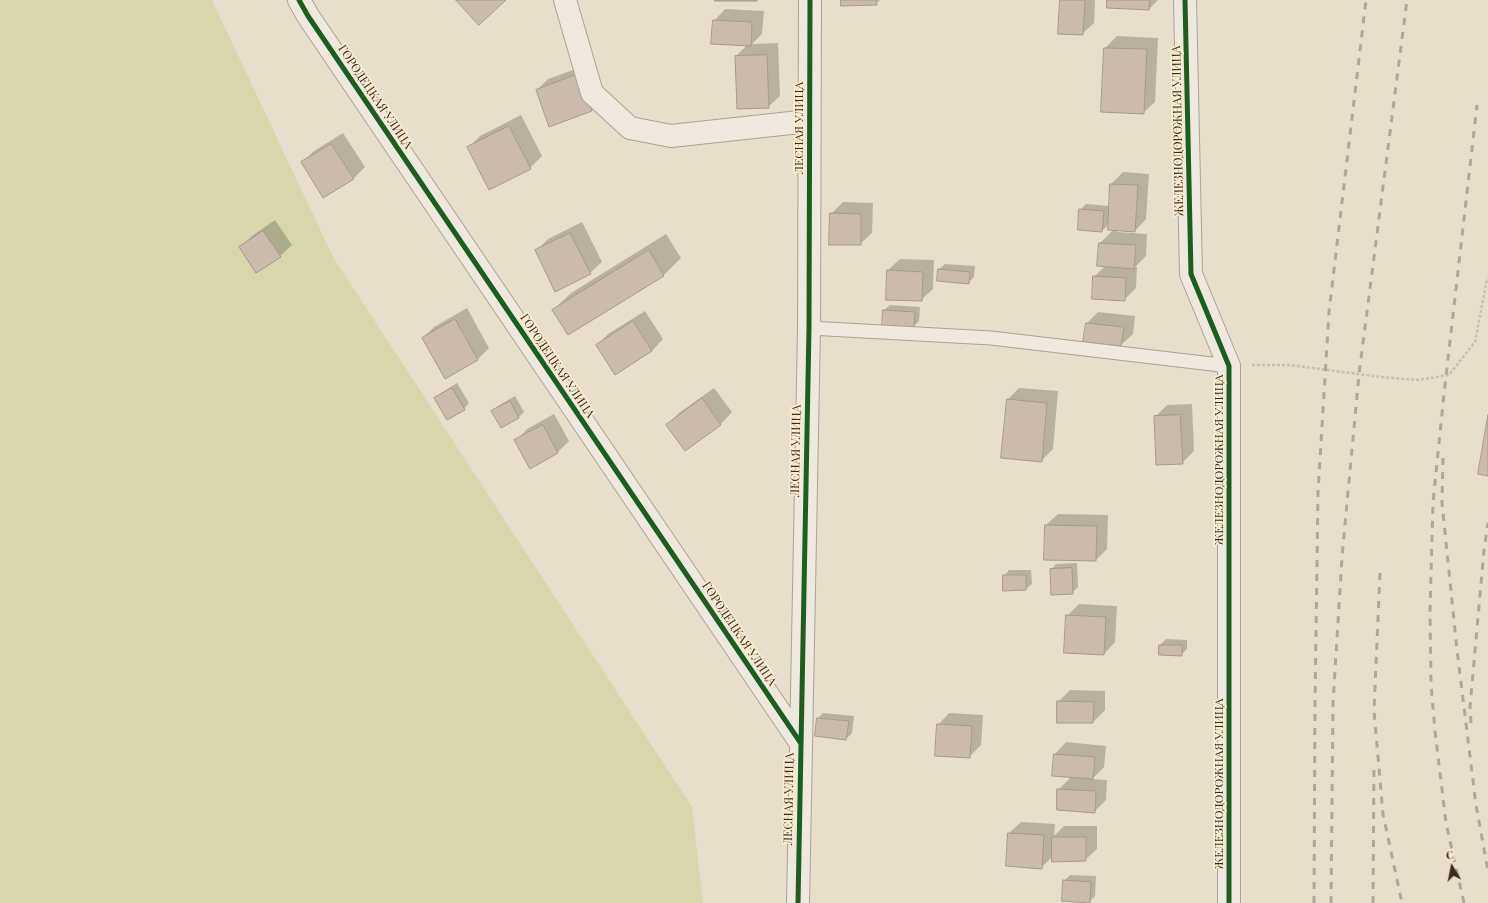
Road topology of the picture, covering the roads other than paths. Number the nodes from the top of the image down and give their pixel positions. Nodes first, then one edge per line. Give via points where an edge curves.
1 (299, 0) edge
2 (565, 0) edge
3 (810, 0) edge
4 (1185, 0) edge
5 (809, 121) junction
6 (809, 328) junction
7 (1229, 366) junction
8 (800, 742) junction
9 (798, 903) edge
10 (1229, 903) edge

1 - 8 street, ГОРОДЕЦКАЯ УЛИЦА
2 - 5 street via 592,93 630,128 671,136
3 - 5 street, ЛЕСНАЯ УЛИЦА
4 - 7 street, ЖЕЛЕЗНОДОРОЖНАЯ УЛИЦА via 1191,274
5 - 6 street, ЛЕСНАЯ УЛИЦА
6 - 7 lane via 991,338
6 - 8 street, ЛЕСНАЯ УЛИЦА
7 - 10 street, ЖЕЛЕЗНОДОРОЖНАЯ УЛИЦА
8 - 9 street, ЛЕСНАЯ УЛИЦА

